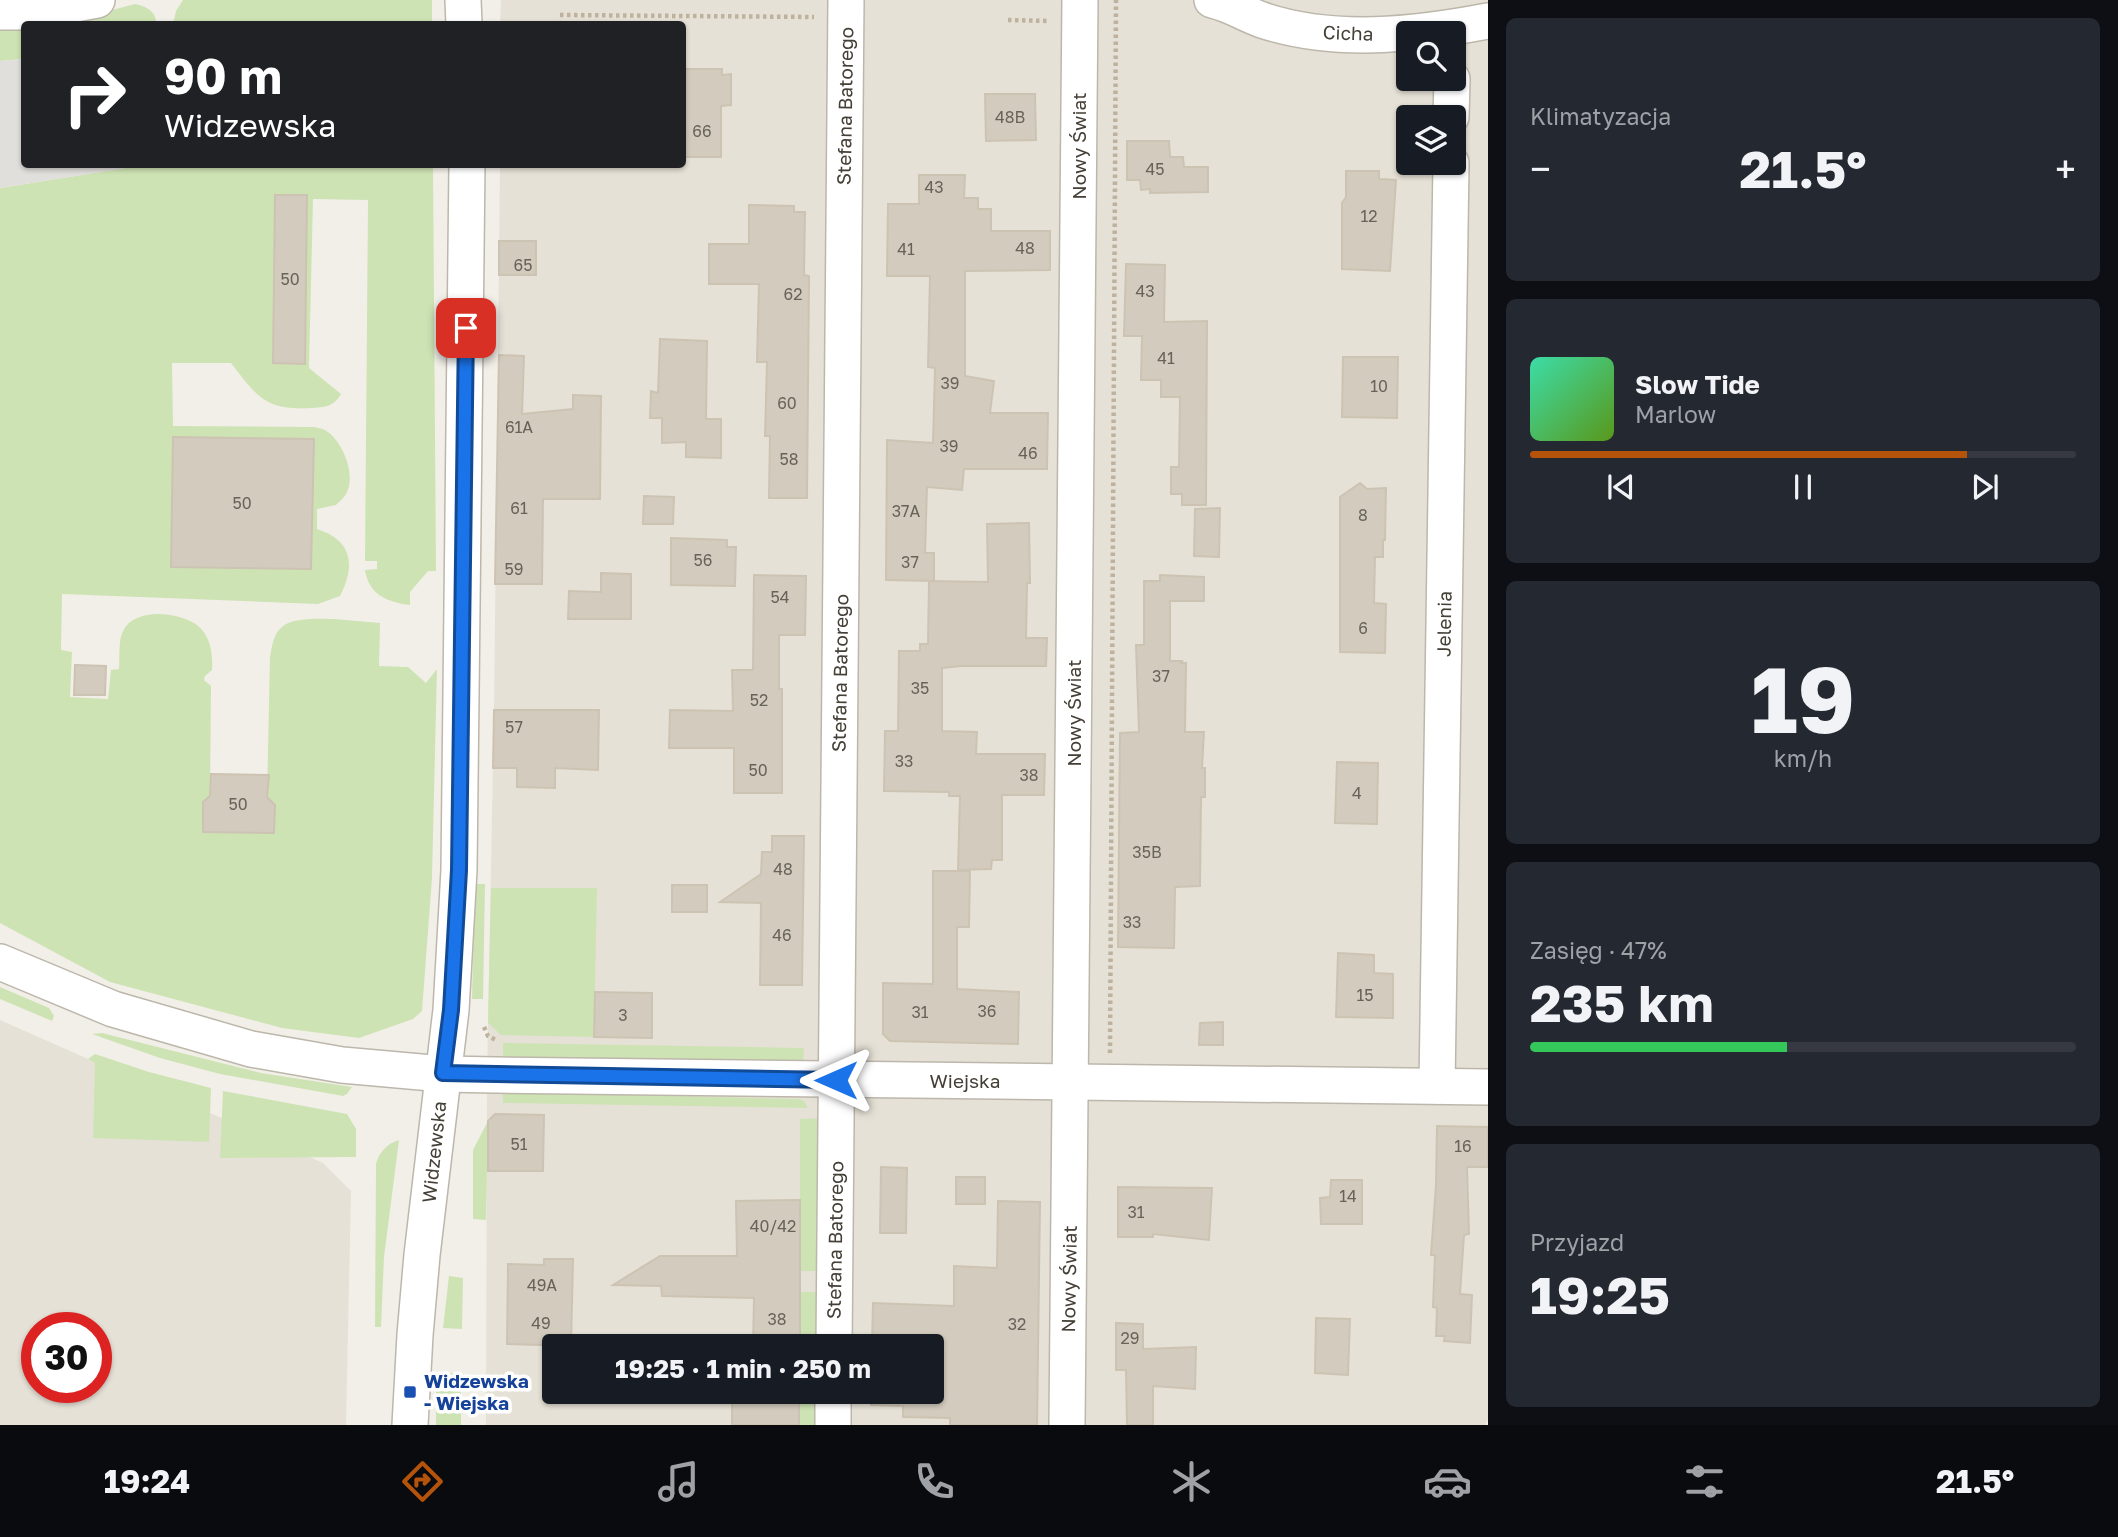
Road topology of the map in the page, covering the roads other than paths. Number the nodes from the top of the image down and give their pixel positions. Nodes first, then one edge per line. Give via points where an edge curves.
1 (463, 0) edge
2 (1212, 0) edge
3 (91, 1) edge
4 (832, 8) edge
5 (1067, 11) edge
6 (0, 12) edge
7 (464, 21) edge
8 (1488, 21) edge
9 (1466, 27) edge
10 (1396, 34) edge
11 (467, 168) edge
12 (1451, 175) edge
13 (0, 962) edge
14 (443, 1073) junction
15 (836, 1080) junction
16 (1072, 1082) junction
17 (1437, 1086) junction
18 (1488, 1087) edge
19 (834, 1334) edge
20 (834, 1404) edge
21 (410, 1425) edge
22 (833, 1425) edge
23 (1067, 1425) edge

1 - 7 street
2 - 10 street, Cicha via 1262,20 1318,33
3 - 6 street via 32,12
4 - 15 street, Stefana Batorego
5 - 16 street, Nowy Świat
8 - 9 street, Cicha
11 - 14 street, Widzewska via 459,870
12 - 17 street, Jelenia
13 - 14 street, Wiejska via 113,1009 251,1049 342,1065
14 - 15 street, Wiejska
14 - 21 street, Widzewska via 416,1321
15 - 16 street, Wiejska
15 - 19 street, Stefana Batorego
16 - 17 street, Wiejska
16 - 23 street, Nowy Świat
17 - 18 street, Wiejska
20 - 22 street

